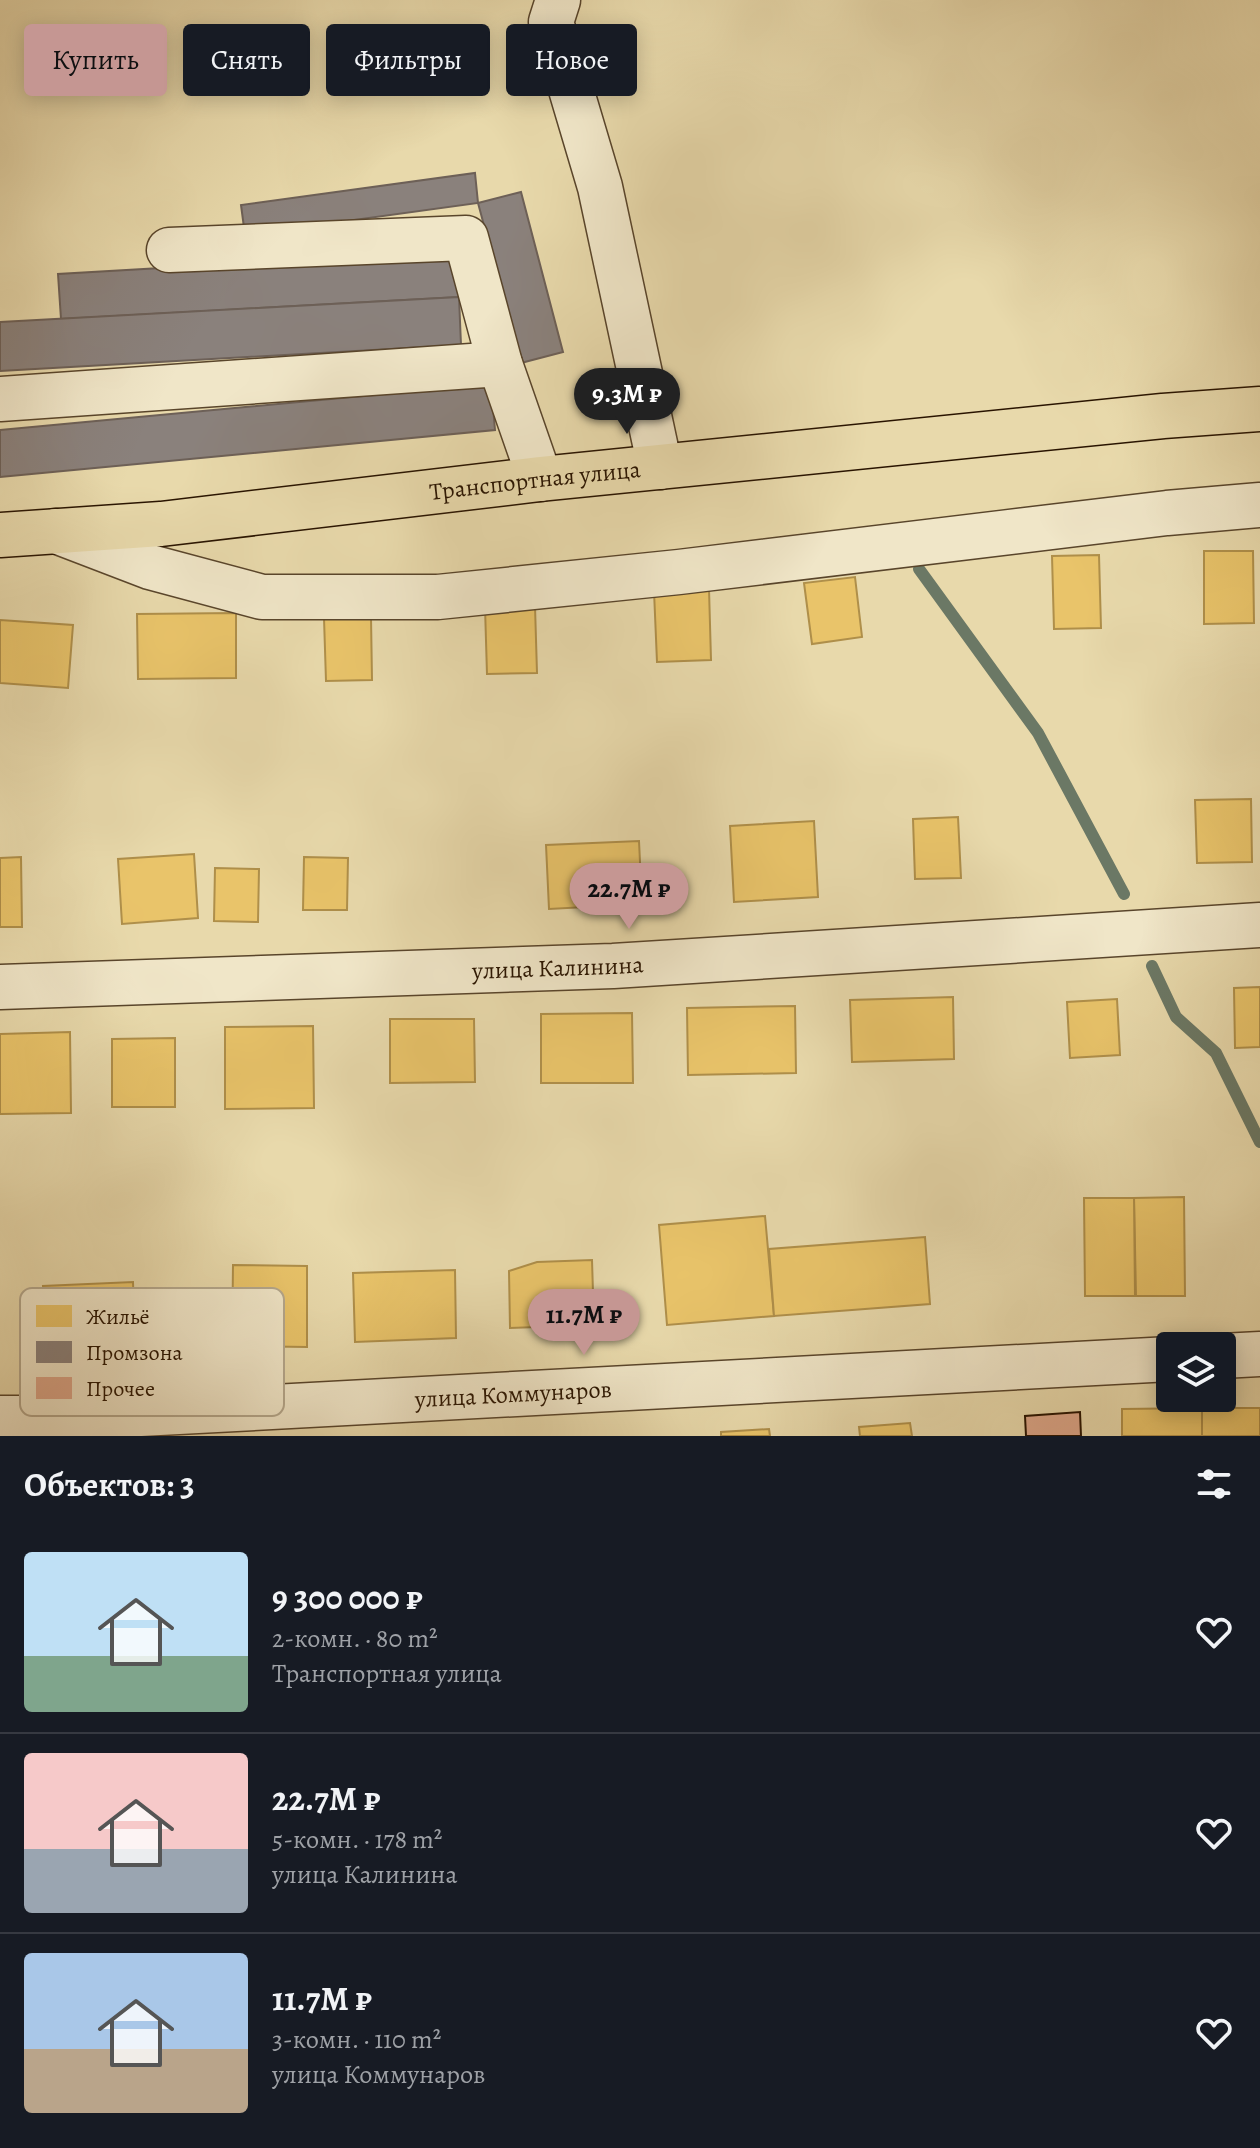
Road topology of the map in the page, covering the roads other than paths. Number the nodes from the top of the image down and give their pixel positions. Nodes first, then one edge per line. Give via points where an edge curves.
1 (558, 0) edge
2 (169, 250) dead end
3 (500, 364) junction
4 (0, 399) edge
5 (1260, 409) edge
6 (660, 467) junction
7 (540, 479) junction
8 (1260, 505) edge
9 (56, 531) junction
10 (0, 535) edge
11 (1260, 925) edge
12 (0, 987) edge
13 (1260, 1354) edge
14 (1236, 1355) edge
15 (1156, 1360) edge
16 (284, 1407) edge
17 (116, 1416) edge
18 (0, 1418) edge

1 - 6 street via 551,22 600,187
2 - 3 street via 466,238
3 - 4 street
3 - 7 street
5 - 6 main road, Транспортная улица
6 - 7 main road, Транспортная улица
7 - 9 main road, Транспортная улица via 161,524
8 - 9 street via 438,597 262,597 150,567
9 - 10 main road, Транспортная улица
11 - 12 street, улица Калинина via 613,966
13 - 14 street
15 - 16 street, улица Коммунаров
17 - 18 street, улица Коммунаров

